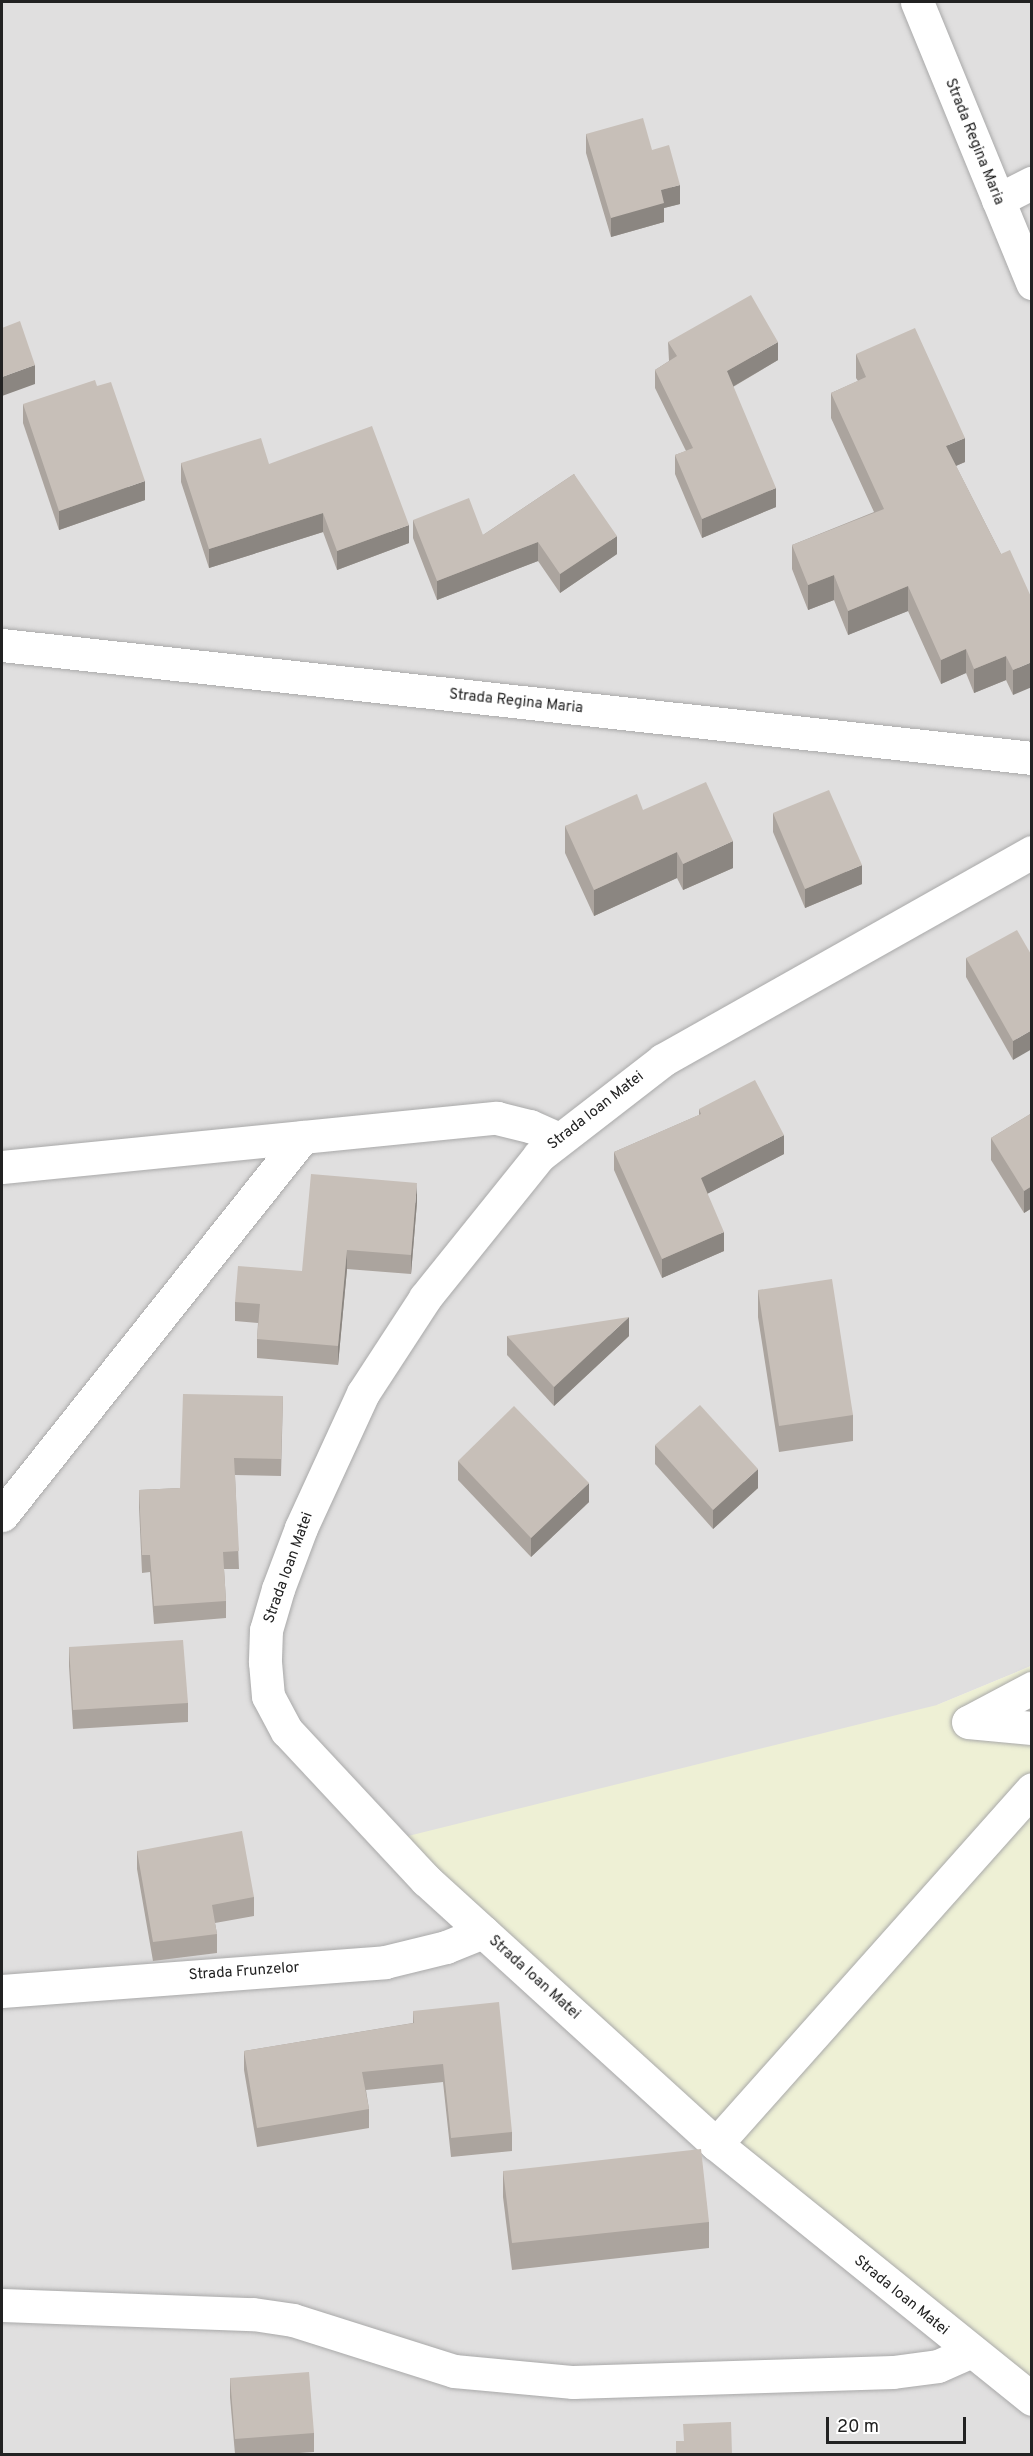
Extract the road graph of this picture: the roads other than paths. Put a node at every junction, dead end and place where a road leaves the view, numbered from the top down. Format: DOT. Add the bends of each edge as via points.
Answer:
graph roads {
  1 [pos="917,2"];
  2 [pos="1032,183"];
  3 [pos="998,200"];
  4 [pos="1032,283"];
  5 [pos="2,645"];
  6 [pos="1032,758"];
  7 [pos="1032,852"];
  8 [pos="303,1137"];
  9 [pos="557,1138"];
  10 [pos="2,1167"];
  11 [pos="2,1515"];
  12 [pos="1032,1688"];
  13 [pos="1032,1728"];
  14 [pos="1032,1789"];
  15 [pos="483,1932"];
  16 [pos="2,1991"];
  17 [pos="716,2144"];
  18 [pos="2,2305"];
  19 [pos="969,2352"];
  20 [pos="1032,2399"];
  1 -- 3 [label="street, Strada Regina Maria"];
  2 -- 3 [label="street"];
  3 -- 4 [label="street, Strada Regina Maria"];
  5 -- 6 [label="street, Strada Regina Maria"];
  7 -- 9 [label="street, Strada Ioan Matei" via="663,1060"];
  8 -- 9 [label="street" via="497,1118"];
  8 -- 10 [label="street"];
  8 -- 11 [label="street"];
  9 -- 15 [label="street, Strada Ioan Matei" via="425,1298 363,1393 301,1528 266,1630 268,1696 287,1731 418,1872"];
  12 -- 13 [label="street" via="968,1722"];
  14 -- 17 [label="street"];
  15 -- 16 [label="street, Strada Frunzelor" via="446,1947 385,1962"];
  15 -- 17 [label="street, Strada Ioan Matei"];
  17 -- 19 [label="street, Strada Ioan Matei"];
  18 -- 19 [label="street" via="273,2317 361,2339 454,2370 573,2382 893,2372 938,2366"];
  19 -- 20 [label="street, Strada Ioan Matei"];
}
